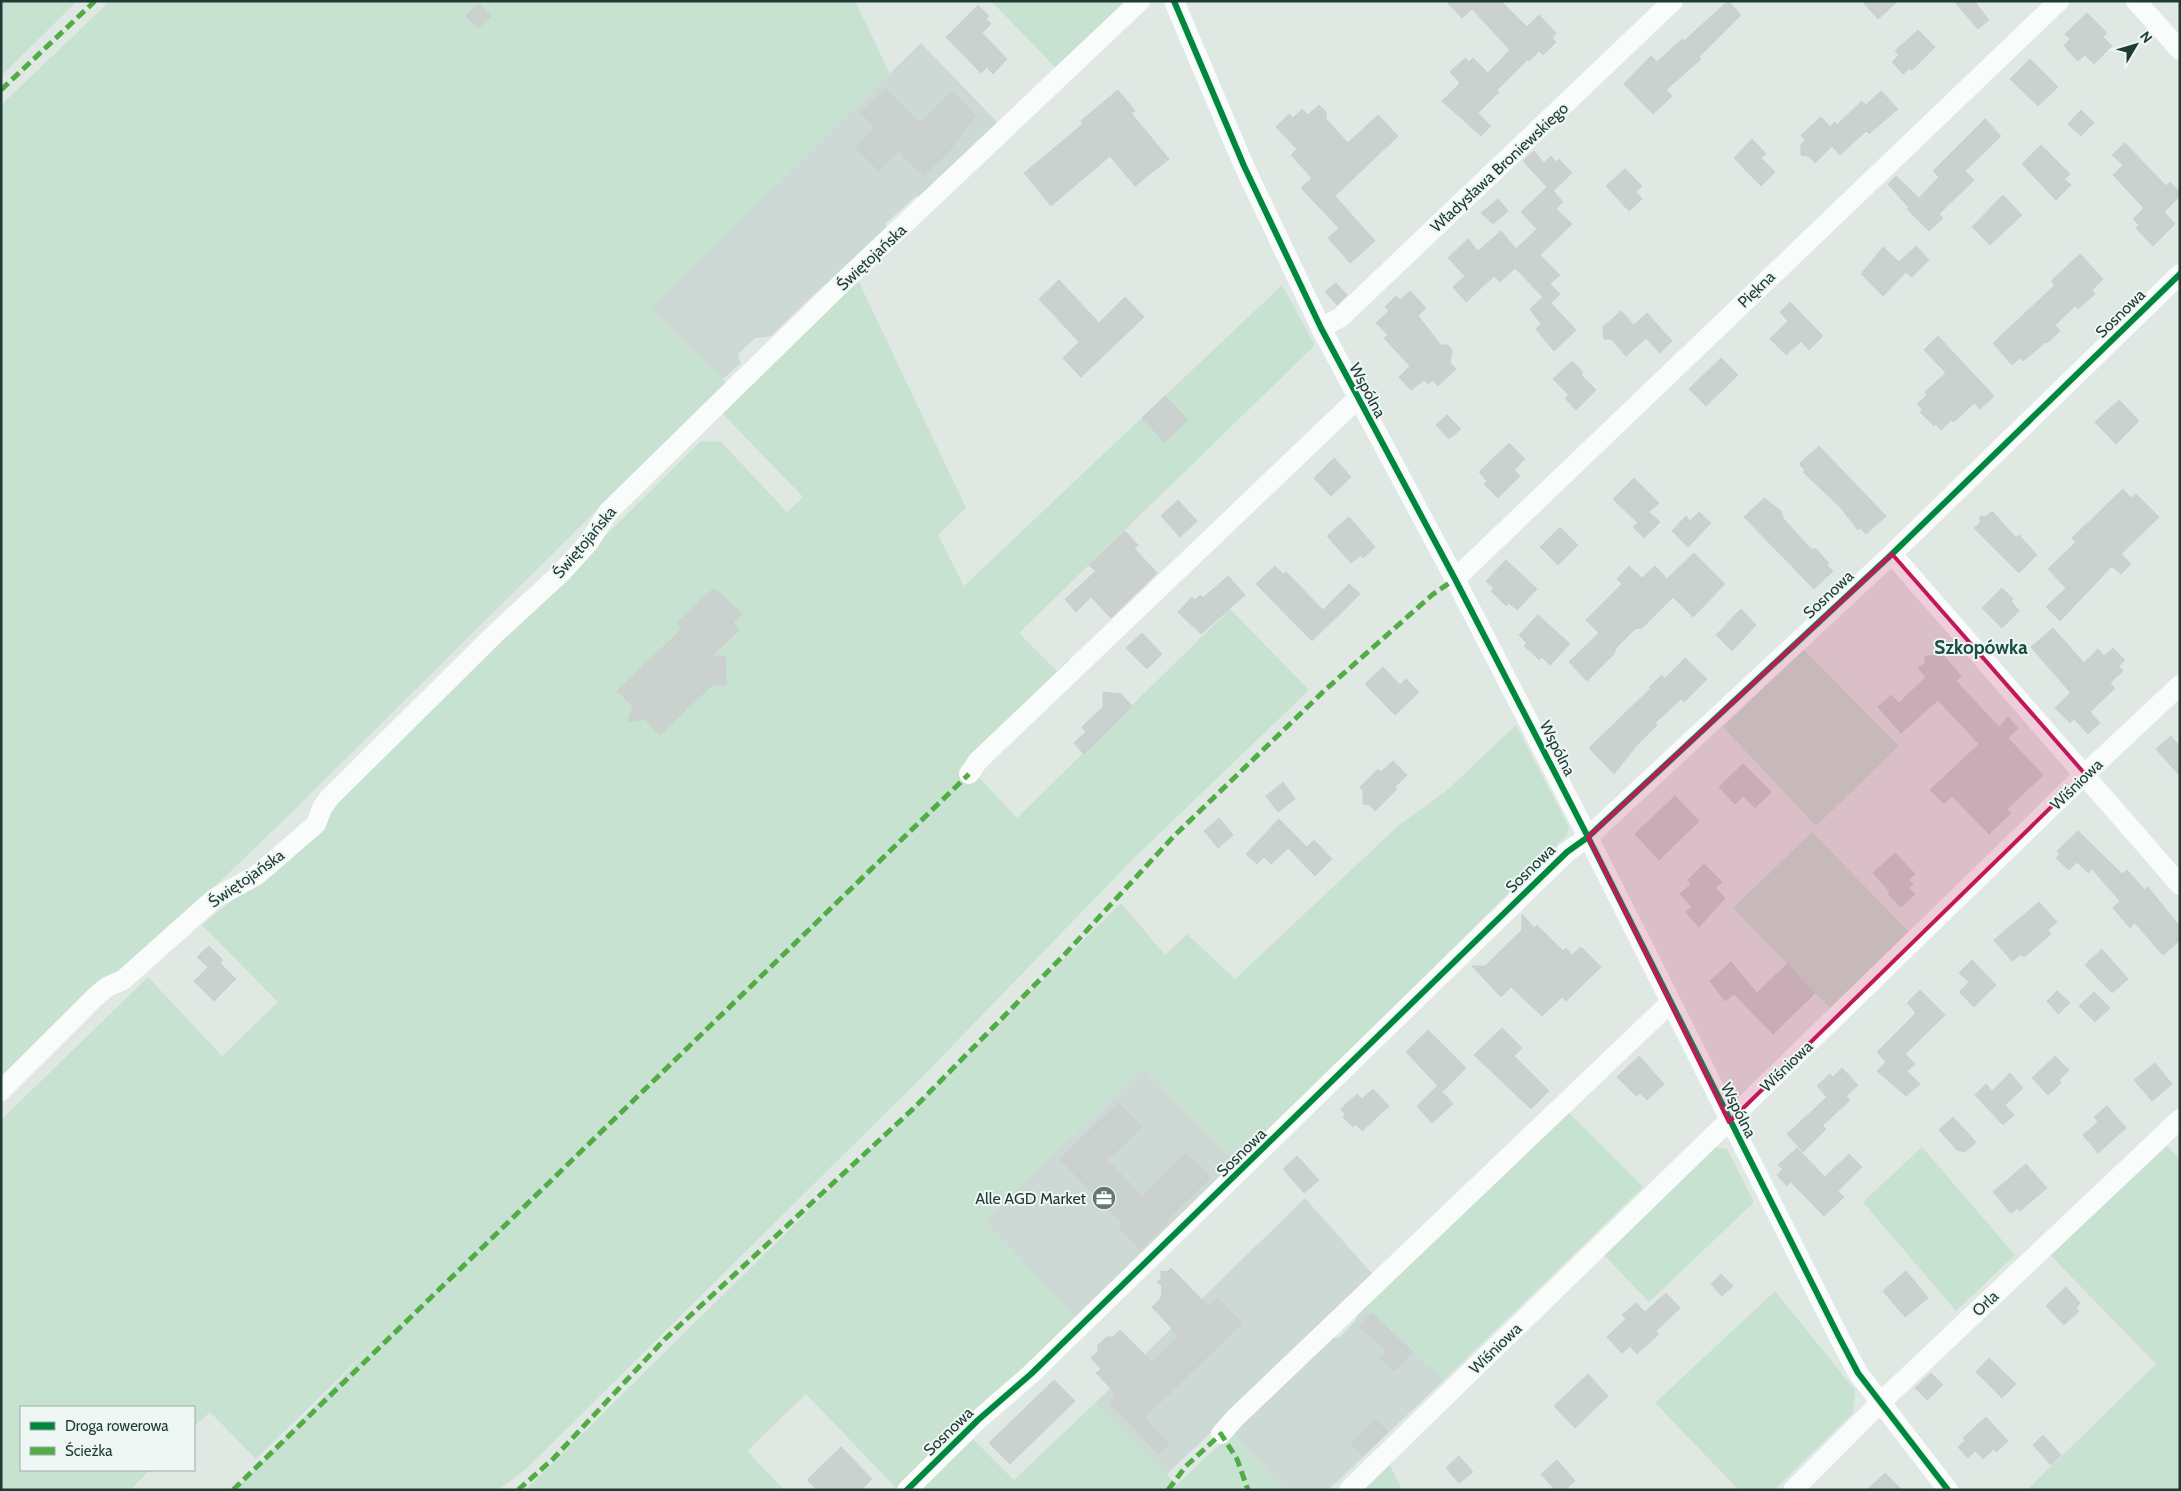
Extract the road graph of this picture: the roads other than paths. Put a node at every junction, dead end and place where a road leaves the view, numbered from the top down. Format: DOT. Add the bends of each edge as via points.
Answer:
graph roads {
  1 [pos="1140,1"];
  2 [pos="1174,1"];
  3 [pos="1673,1"];
  4 [pos="2059,1"];
  5 [pos="2136,1"];
  6 [pos="2180,50"];
  7 [pos="2180,274"];
  8 [pos="1321,328"];
  9 [pos="1357,399"];
  10 [pos="1892,554"];
  11 [pos="1455,578"];
  12 [pos="2180,685"];
  13 [pos="969,774"];
  14 [pos="2085,774"];
  15 [pos="1588,837"];
  16 [pos="2180,885"];
  17 [pos="1670,1003"];
  18 [pos="1,1091"];
  19 [pos="2180,1119"];
  20 [pos="1729,1122"];
  21 [pos="1880,1403"];
  22 [pos="1221,1434"];
  23 [pos="907,1490"];
  24 [pos="1349,1490"];
  25 [pos="1793,1490"];
  26 [pos="1948,1490"];
  1 -- 18 [label="street, Świętojańska" via="711,409 608,512 589,542 561,573 330,796 316,824 257,874 216,898 123,980 107,987"];
  2 -- 8 [label="street, Wspólna" via="1244,166"];
  3 -- 8 [label="street, Władysława Broniewskiego" via="1341,317"];
  4 -- 11 [label="street, Piękna"];
  5 -- 6 [label="street"];
  7 -- 10 [label="street, Sosnowa"];
  8 -- 9 [label="street, Wspólna"];
  9 -- 11 [label="street, Wspólna"];
  9 -- 13 [label="street" via="978,761"];
  10 -- 14 [label="street"];
  10 -- 15 [label="street, Sosnowa"];
  11 -- 15 [label="street, Wspólna"];
  12 -- 14 [label="street, Wiśniowa"];
  14 -- 16 [label="street"];
  14 -- 20 [label="street, Wiśniowa"];
  15 -- 17 [label="street, Wspólna"];
  15 -- 23 [label="street, Sosnowa" via="1567,852 1031,1374 978,1420"];
  17 -- 20 [label="street, Wspólna"];
  17 -- 22 [label="street"];
  19 -- 21 [label="street, Orla"];
  20 -- 21 [label="street, Wspólna" via="1858,1373"];
  20 -- 24 [label="street, Wiśniowa"];
  21 -- 25 [label="street, Orla"];
  21 -- 26 [label="street, Wspólna"];
}
